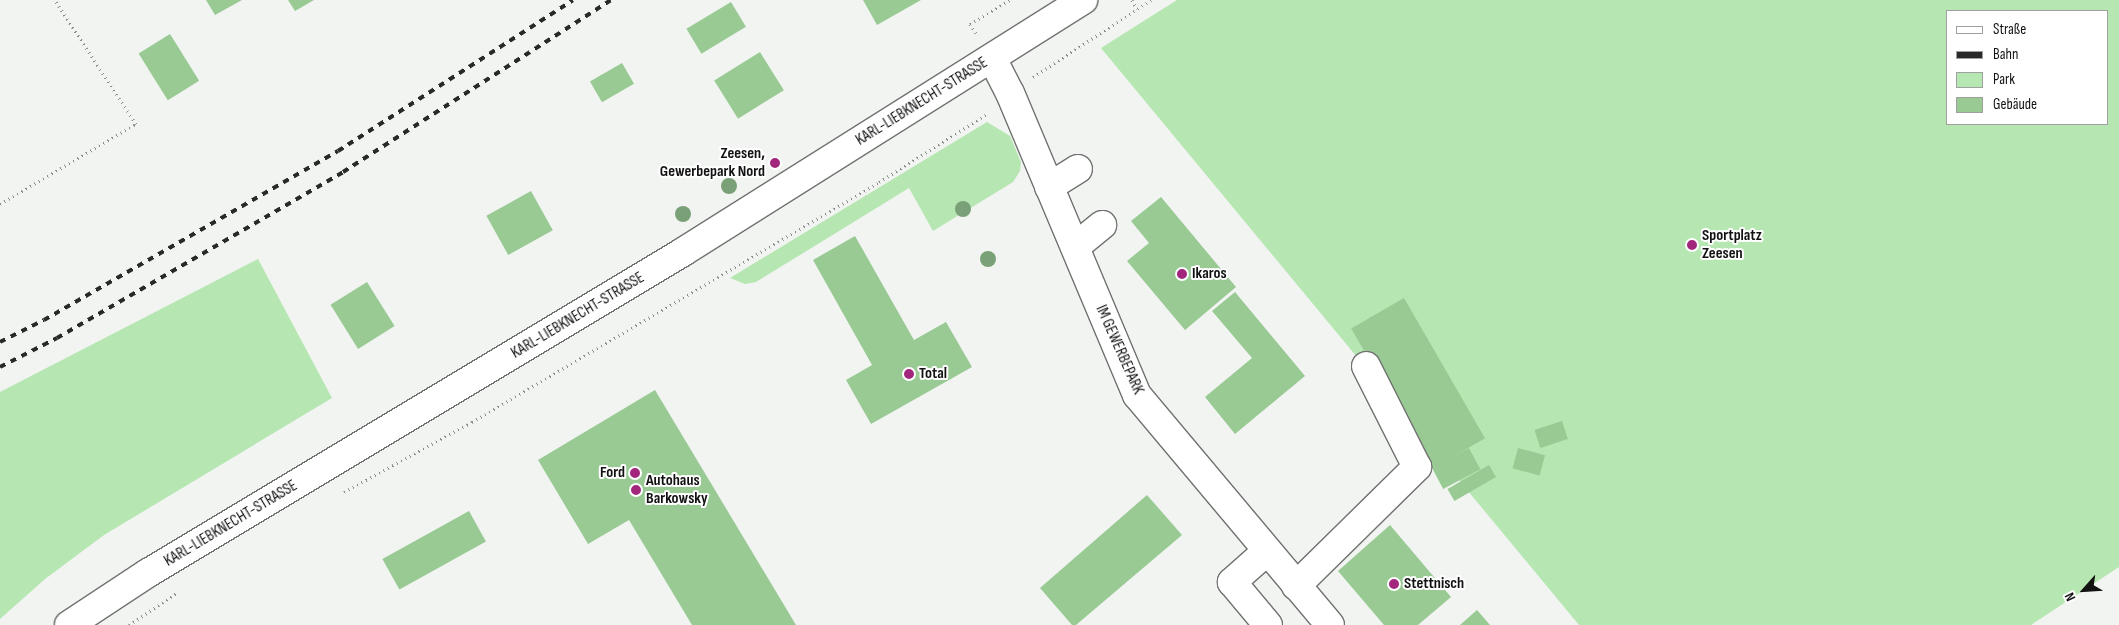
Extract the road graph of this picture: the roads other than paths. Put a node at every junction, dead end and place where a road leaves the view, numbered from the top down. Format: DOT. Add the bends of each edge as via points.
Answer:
graph roads {
  1 [pos="1083,0"];
  2 [pos="992,58"];
  3 [pos="1078,168"];
  4 [pos="1049,187"];
  5 [pos="1102,225"];
  6 [pos="1075,247"];
  7 [pos="1366,366"];
  8 [pos="1267,551"];
  9 [pos="1296,586"];
  10 [pos="69,625"];
  11 [pos="1268,625"];
  12 [pos="1330,625"];
  1 -- 2 [label="street, KARL-LIEBKNECHT-STRASSE"];
  2 -- 4 [label="street, IM GEWERBEPARK"];
  2 -- 10 [label="street, KARL-LIEBKNECHT-STRASSE" via="682,252 148,573"];
  3 -- 4 [label="street"];
  4 -- 6 [label="street, IM GEWERBEPARK"];
  5 -- 6 [label="street"];
  6 -- 8 [label="street, IM GEWERBEPARK" via="1137,394"];
  7 -- 9 [label="street" via="1417,467"];
  8 -- 9 [label="street, IM GEWERBEPARK"];
  8 -- 11 [label="street" via="1232,582"];
  9 -- 12 [label="street, IM GEWERBEPARK"];
}
